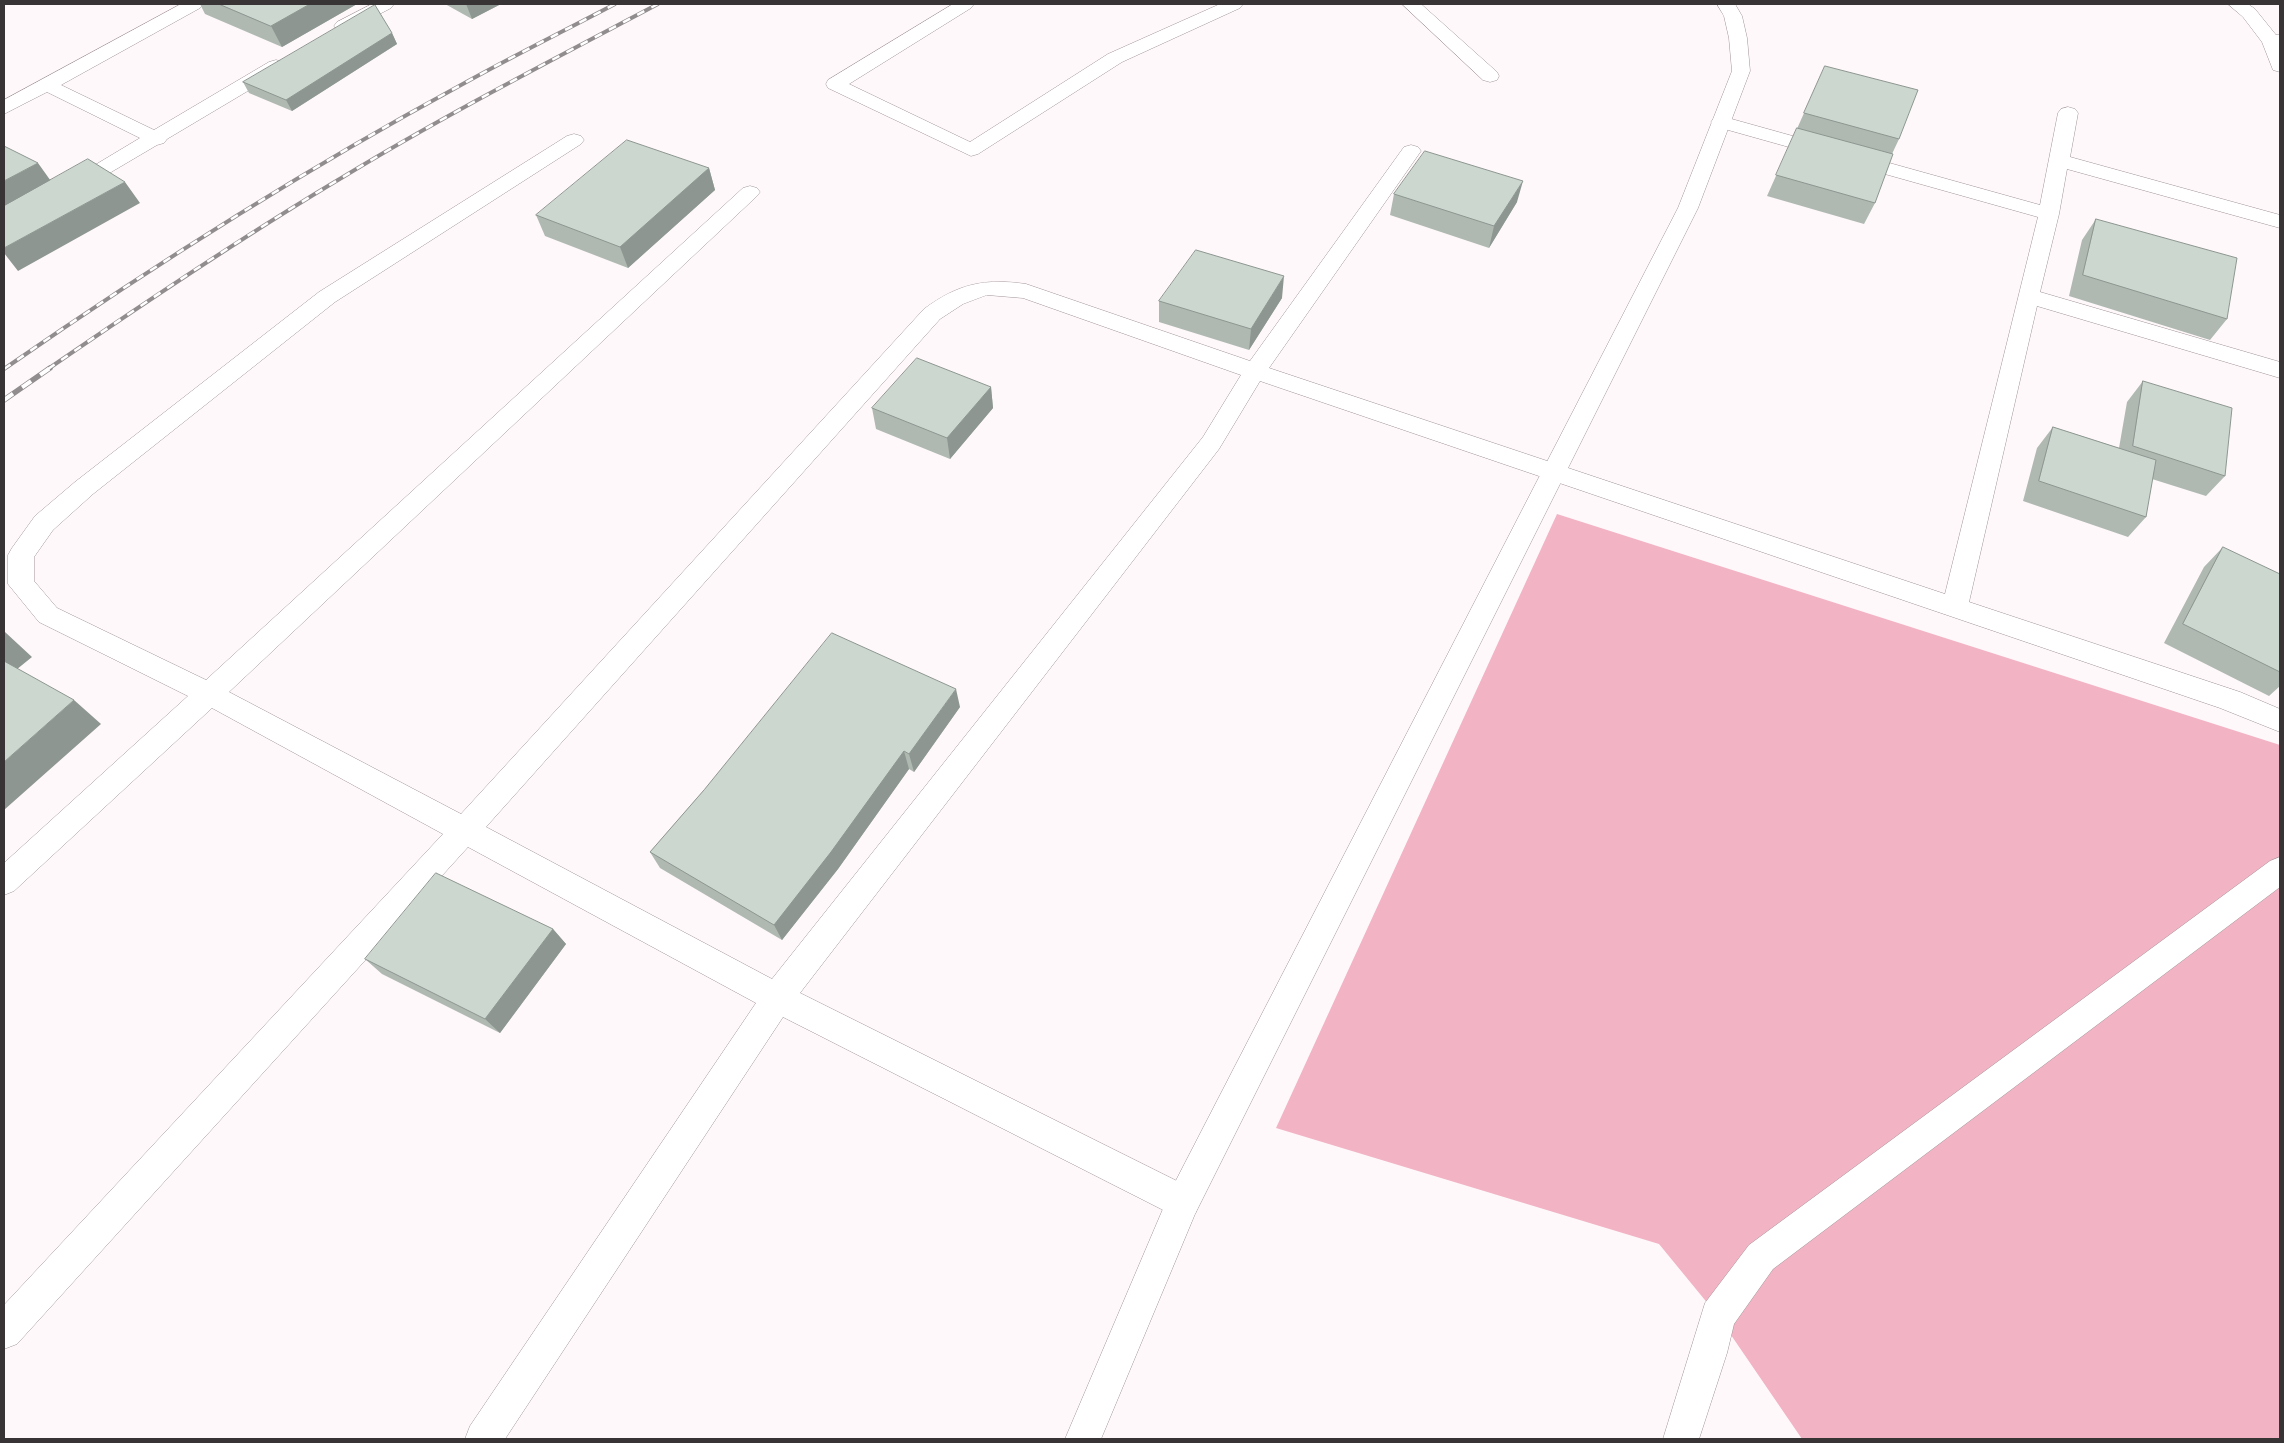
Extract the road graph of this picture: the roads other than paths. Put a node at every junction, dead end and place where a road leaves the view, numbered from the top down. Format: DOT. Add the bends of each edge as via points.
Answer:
graph roads {
  1 [pos="194,4"];
  2 [pos="385,4"];
  3 [pos="965,4"];
  4 [pos="1234,4"];
  5 [pos="1411,4"];
  6 [pos="1726,4"];
  7 [pos="2238,4"];
  8 [pos="325,37"];
  9 [pos="2276,40"];
  10 [pos="292,57"];
  11 [pos="2280,66"];
  12 [pos="1490,76"];
  13 [pos="47,85"];
  14 [pos="4,108"];
  15 [pos="2068,112"];
  16 [pos="1721,122"];
  17 [pos="157,139"];
  18 [pos="574,140"];
  19 [pos="1410,151"];
  20 [pos="2060,161"];
  21 [pos="750,192"];
  22 [pos="55,197"];
  23 [pos="2049,214"];
  24 [pos="2280,222"];
  25 [pos="2028,296"];
  26 [pos="2280,370"];
  27 [pos="1255,371"];
  28 [pos="1552,472"];
  29 [pos="12,560"];
  30 [pos="1955,608"];
  31 [pos="209,694"];
  32 [pos="2280,721"];
  33 [pos="465,830"];
  34 [pos="2280,870"];
  35 [pos="4,882"];
  36 [pos="777,998"];
  37 [pos="1183,1202"];
  38 [pos="4,1331"];
  39 [pos="483,1439"];
  40 [pos="1082,1439"];
  41 [pos="1681,1439"];
  1 -- 13 [label="street"];
  2 -- 8 [label="street"];
  3 -- 4 [label="street" via="835,84 971,150 1115,58"];
  5 -- 12 [label="street"];
  6 -- 16 [label="street" via="1733,16 1738,38 1741,72"];
  7 -- 9 [label="street"];
  9 -- 11 [label="street"];
  10 -- 17 [label="street"];
  13 -- 14 [label="street"];
  13 -- 17 [label="street"];
  15 -- 20 [label="street"];
  16 -- 23 [label="street"];
  16 -- 28 [label="street" via="1688,208"];
  17 -- 22 [label="street"];
  18 -- 29 [label="street" via="327,297 84,488 44,524"];
  19 -- 27 [label="street"];
  20 -- 23 [label="street"];
  20 -- 24 [label="street"];
  21 -- 31 [label="street"];
  23 -- 25 [label="street"];
  25 -- 26 [label="street"];
  25 -- 30 [label="street"];
  27 -- 28 [label="street"];
  27 -- 33 [label="street" via="1026,291 998,286 972,291 948,302 932,314"];
  27 -- 36 [label="street" via="1205,450"];
  28 -- 30 [label="street"];
  28 -- 37 [label="street"];
  29 -- 31 [label="street" via="21,584 48,615"];
  30 -- 32 [label="street" via="2230,700"];
  31 -- 33 [label="street"];
  31 -- 35 [label="street"];
  33 -- 36 [label="street"];
  33 -- 38 [label="street"];
  34 -- 41 [label="street" via="1761,1257 1718,1316"];
  36 -- 37 [label="street"];
  36 -- 39 [label="street"];
  37 -- 40 [label="street"];
}
